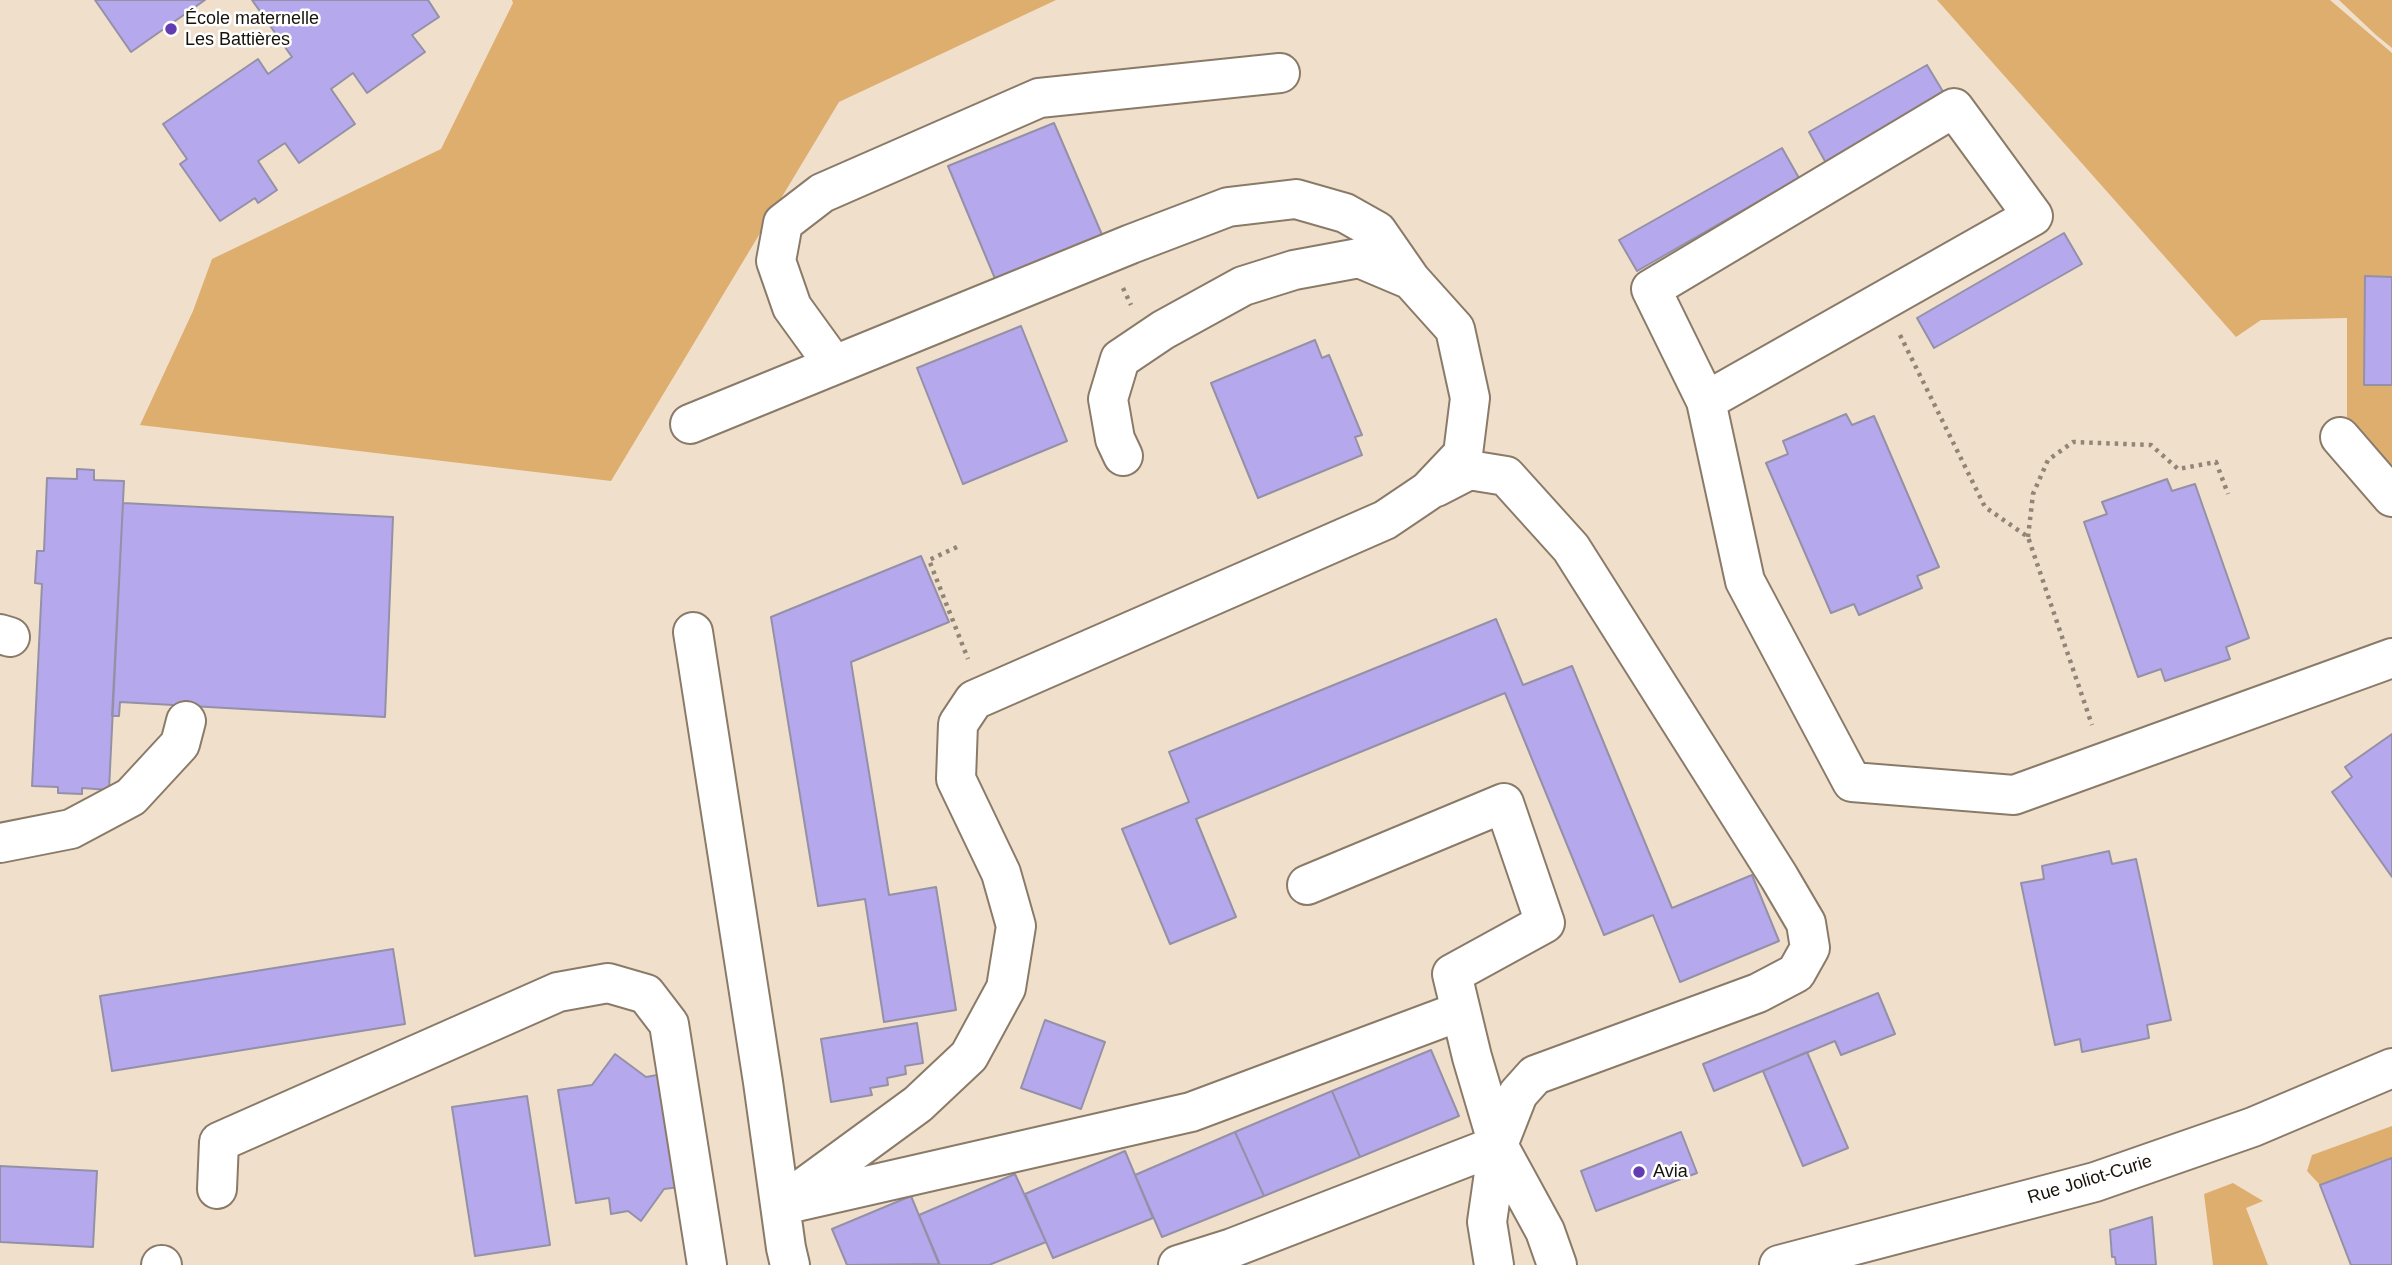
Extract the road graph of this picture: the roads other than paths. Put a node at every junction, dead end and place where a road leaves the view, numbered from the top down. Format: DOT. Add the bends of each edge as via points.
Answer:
graph roads {
  1 [pos="1280,73"];
  2 [pos="1411,280"];
  3 [pos="834,365"];
  4 [pos="1706,401"];
  5 [pos="690,424"];
  6 [pos="2340,437"];
  7 [pos="1123,456"];
  8 [pos="1428,491"];
  9 [pos="2392,497"];
  10 [pos="693,632"];
  11 [pos="2392,658"];
  12 [pos="186,720"];
  13 [pos="0,843"];
  14 [pos="1307,885"];
  15 [pos="1461,1011"];
  16 [pos="2392,1068"];
  17 [pos="1498,1145"];
  18 [pos="217,1189"];
  19 [pos="780,1205"];
  20 [pos="706,1265"];
  21 [pos="790,1265"];
  22 [pos="1178,1265"];
  23 [pos="1494,1265"];
  24 [pos="1557,1265"];
  25 [pos="1779,1265"];
  1 -- 3 [label="street" via="1039,98 822,193 783,223 776,261 792,307"];
  2 -- 3 [label="street" via="1377,231 1345,213 1296,199 1228,207"];
  2 -- 7 [label="street" via="1359,258 1294,270 1243,286 1146,342 1120,359 1108,398"];
  2 -- 8 [label="street" via="1455,329 1471,398 1463,454"];
  3 -- 5 [label="street"];
  4 -- 4 [label="street" via="1651,289 1954,108 2034,216"];
  4 -- 11 [label="street" via="1745,581 1852,782 2014,795"];
  6 -- 9 [label="street"];
  8 -- 17 [label="street" via="1469,470 1506,476 1571,548 1779,877 1806,923 1810,948 1796,973 1758,993 1535,1075 1518,1094"];
  8 -- 19 [label="street" via="1385,520 974,700 958,724 956,779 1001,873 1016,926 1006,988 969,1056 918,1104"];
  10 -- 19 [label="street"];
  12 -- 13 [label="street" via="180,744 131,797 71,829"];
  14 -- 15 [label="street" via="1504,803 1545,923 1452,974"];
  15 -- 17 [label="street"];
  15 -- 19 [label="street" via="1191,1112"];
  16 -- 25 [label="street, Rue Joliot-Curie" via="2253,1127 2095,1182"];
  17 -- 22 [label="street"];
  17 -- 23 [label="street" via="1487,1222"];
  17 -- 24 [label="street" via="1545,1231"];
  18 -- 20 [label="street" via="219,1142 558,992 608,984 646,994 669,1024"];
  19 -- 21 [label="street"];
}
